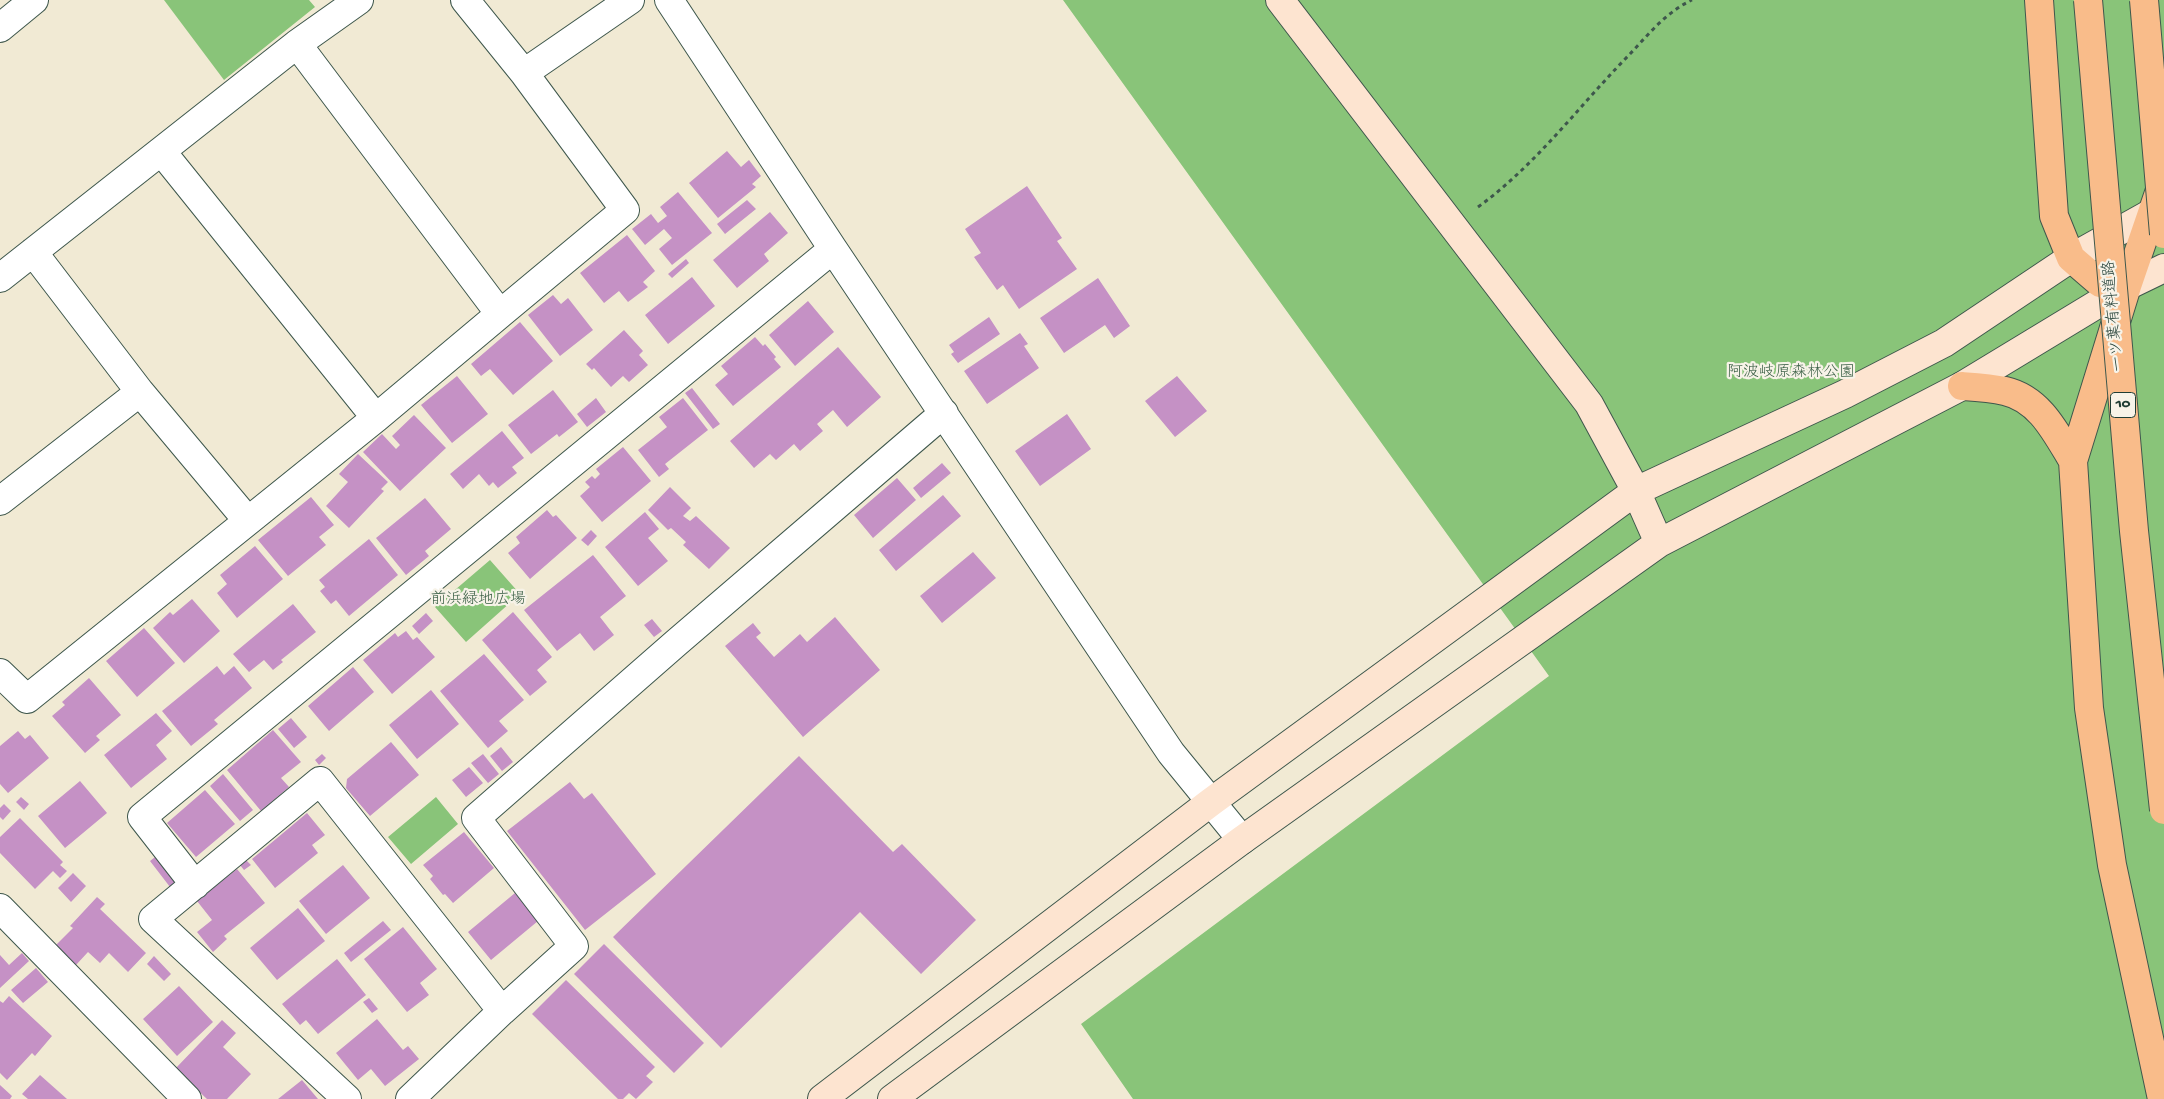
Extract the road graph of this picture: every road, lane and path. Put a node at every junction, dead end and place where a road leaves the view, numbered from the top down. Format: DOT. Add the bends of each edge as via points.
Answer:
graph roads {
  1 [pos="34,0"];
  2 [pos="359,0"];
  3 [pos="465,0"];
  4 [pos="630,0"];
  5 [pos="669,0"];
  6 [pos="1280,0"];
  7 [pos="1692,0"];
  8 [pos="2039,0"];
  9 [pos="2088,0"];
  10 [pos="2144,0"];
  11 [pos="0,28"];
  12 [pos="297,44"];
  13 [pos="524,73"];
  14 [pos="162,152"];
  15 [pos="2164,178"];
  16 [pos="2161,217"];
  17 [pos="1454,225"];
  18 [pos="833,249"];
  19 [pos="33,252"];
  20 [pos="2071,258"];
  21 [pos="2164,268"];
  22 [pos="0,278"];
  23 [pos="2126,286"];
  24 [pos="500,314"];
  25 [pos="1962,386"];
  26 [pos="140,392"];
  27 [pos="944,413"];
  28 [pos="376,418"];
  29 [pos="2073,461"];
  30 [pos="1636,491"];
  31 [pos="0,501"];
  32 [pos="248,521"];
  33 [pos="1659,543"];
  34 [pos="0,673"];
  35 [pos="1210,802"];
  36 [pos="2164,810"];
  37 [pos="1242,840"];
  38 [pos="195,885"];
  39 [pos="0,908"];
  40 [pos="502,1011"];
  41 [pos="894,1098"];
  42 [pos="187,1099"];
  43 [pos="347,1099"];
  44 [pos="410,1099"];
  45 [pos="822,1099"];
  46 [pos="2162,1099"];
  1 -- 11 [label="street"];
  2 -- 12 [label="street"];
  3 -- 13 [label="street"];
  4 -- 13 [label="street"];
  5 -- 18 [label="street"];
  6 -- 17 [label="street"];
  7 -- 17 [label="path" via="1676,7 1648,35 1504,188"];
  8 -- 20 [label="main road" via="2054,216"];
  9 -- 36 [label="main road, 一ツ葉有料道路 / 10, bridge" via="2134,531"];
  10 -- 16 [label="main road, bridge"];
  12 -- 14 [label="street"];
  12 -- 24 [label="street"];
  13 -- 24 [label="street" via="626,210"];
  14 -- 19 [label="street"];
  14 -- 28 [label="street"];
  15 -- 16 [label="main road"];
  16 -- 20 [label="street"];
  16 -- 23 [label="main road"];
  17 -- 30 [label="street" via="1588,404"];
  18 -- 27 [label="street"];
  18 -- 38 [label="street" via="142,817"];
  19 -- 22 [label="street"];
  19 -- 26 [label="street"];
  20 -- 23 [label="main road" via="2100,283"];
  20 -- 30 [label="street" via="1944,343 1845,394"];
  21 -- 23 [label="street"];
  23 -- 25 [label="street"];
  23 -- 29 [label="main road"];
  24 -- 28 [label="street"];
  25 -- 29 [label="main road" via="2006,391 2025,400 2047,418"];
  25 -- 33 [label="street"];
  26 -- 31 [label="street"];
  26 -- 32 [label="street"];
  27 -- 35 [label="street" via="1171,753"];
  27 -- 40 [label="street" via="476,818 574,946"];
  28 -- 32 [label="street"];
  29 -- 46 [label="main road" via="2089,708 2112,865"];
  30 -- 33 [label="street"];
  30 -- 35 [label="street"];
  32 -- 34 [label="street" via="27,699"];
  33 -- 37 [label="street"];
  35 -- 37 [label="street"];
  35 -- 45 [label="street"];
  37 -- 41 [label="street"];
  38 -- 40 [label="street" via="320,781"];
  38 -- 43 [label="street" via="153,920"];
  39 -- 42 [label="street"];
  40 -- 44 [label="street"];
}
